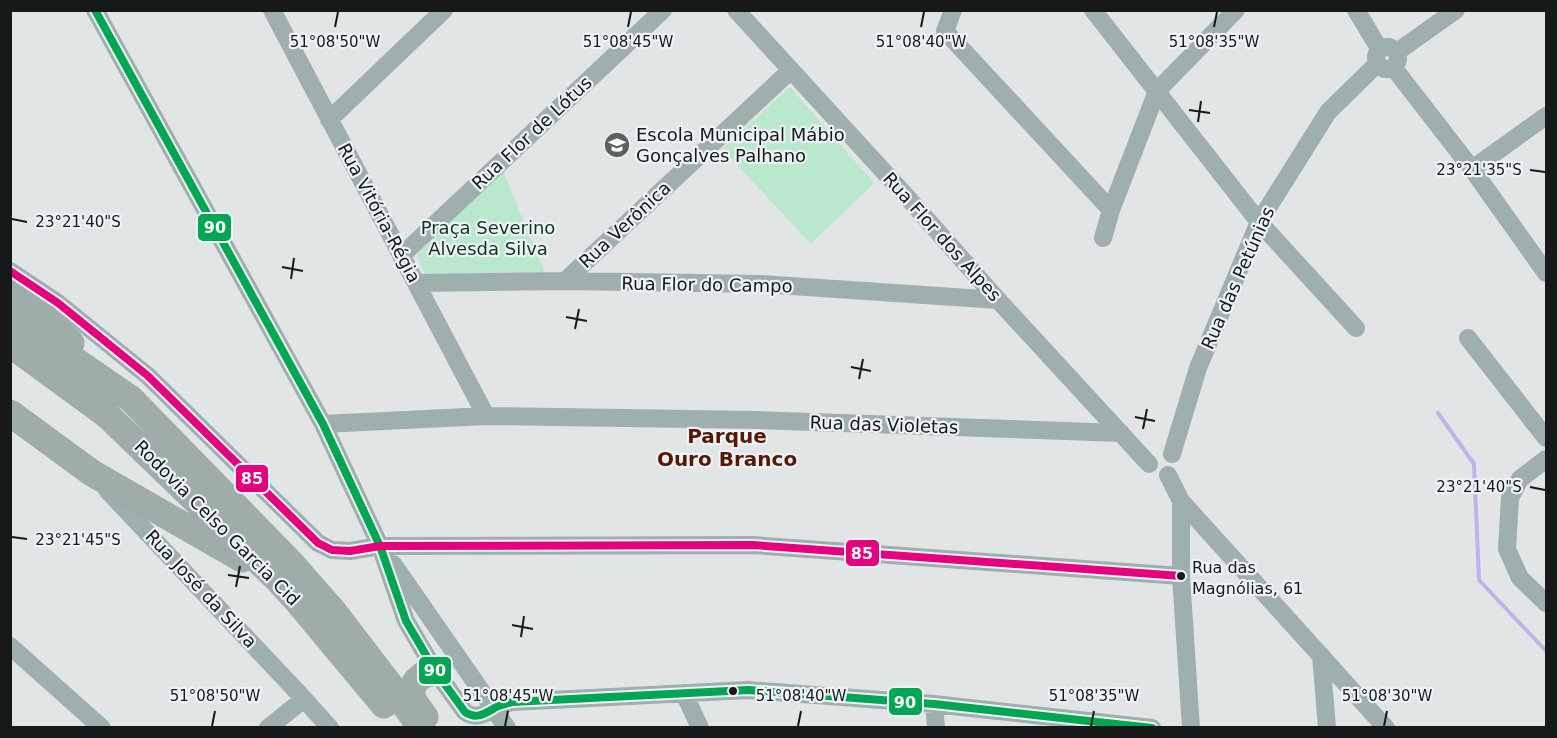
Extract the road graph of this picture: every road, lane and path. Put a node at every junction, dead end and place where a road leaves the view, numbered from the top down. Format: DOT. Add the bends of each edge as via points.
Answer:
graph roads {
  1 [pos="95,10"];
  2 [pos="272,10"];
  3 [pos="444,10"];
  4 [pos="663,10"];
  5 [pos="736,10"];
  6 [pos="953,10"];
  7 [pos="1093,10"];
  8 [pos="1236,10"];
  9 [pos="1356,10"];
  10 [pos="1456,10"];
  11 [pos="1387,58"];
  12 [pos="791,70"];
  13 [pos="1157,91"];
  14 [pos="1546,116"];
  15 [pos="329,120"];
  16 [pos="1472,169"];
  17 [pos="1112,210"];
  18 [pos="1258,222"];
  19 [pos="1103,238"];
  20 [pos="401,256"];
  21 [pos="1545,269"];
  22 [pos="10,272"];
  23 [pos="565,281"];
  24 [pos="416,283"];
  25 [pos="10,285"];
  26 [pos="998,300"];
  27 [pos="10,316"];
  28 [pos="1356,328"];
  29 [pos="1468,338"];
  30 [pos="10,344"];
  31 [pos="131,399"];
  32 [pos="10,412"];
  33 [pos="486,416"];
  34 [pos="323,423"];
  35 [pos="1121,433"];
  36 [pos="1546,438"];
  37 [pos="1172,453"];
  38 [pos="1546,459"];
  39 [pos="1149,464"];
  40 [pos="92,473"];
  41 [pos="1168,475"];
  42 [pos="1181,501"];
  43 [pos="380,546"];
  44 [pos="1180,576"];
  45 [pos="277,579"];
  46 [pos="1546,603"];
  47 [pos="10,646"];
  48 [pos="1321,655"];
  49 [pos="436,672"];
  50 [pos="684,693"];
  51 [pos="304,699"];
  52 [pos="934,704"];
  53 [pos="494,708"];
  54 [pos="1069,723"];
  55 [pos="102,728"];
  56 [pos="268,728"];
  57 [pos="330,728"];
  58 [pos="399,728"];
  59 [pos="421,728"];
  60 [pos="432,728"];
  61 [pos="507,728"];
  62 [pos="700,728"];
  63 [pos="936,728"];
  64 [pos="1152,728"];
  65 [pos="1191,728"];
  66 [pos="1327,728"];
  67 [pos="1386,728"];
  1 -- 34 [label="street"];
  2 -- 15 [label="street, Rua Vitória-Régia"];
  3 -- 15 [label="street"];
  4 -- 20 [label="street, Rua Flor de Lótus"];
  5 -- 12 [label="street, Rua Flor dos Alpes"];
  6 -- 17 [label="street" via="945,31"];
  7 -- 13 [label="street"];
  8 -- 13 [label="street"];
  9 -- 11 [label="street"];
  10 -- 11 [label="street, Rua das Petúnias"];
  11 -- 16 [label="street"];
  11 -- 18 [label="street, Rua das Petúnias" via="1328,111"];
  12 -- 23 [label="street, Rua Verônica"];
  12 -- 26 [label="street, Rua Flor dos Alpes"];
  13 -- 17 [label="street"];
  13 -- 18 [label="street"];
  14 -- 16 [label="street"];
  15 -- 20 [label="street, Rua Vitória-Régia"];
  16 -- 21 [label="street"];
  17 -- 19 [label="street"];
  18 -- 28 [label="street"];
  18 -- 37 [label="street, Rua das Petúnias" via="1198,368"];
  20 -- 24 [label="street, Rua Vitória-Régia"];
  22 -- 43 [label="street" via="58,303 148,376 318,543 332,550 350,551"];
  23 -- 24 [label="street, Rua Flor do Campo"];
  23 -- 26 [label="street, Rua Flor do Campo" via="761,284"];
  24 -- 33 [label="street, Rua Vitória-Régia"];
  25 -- 31 [label="highway"];
  26 -- 35 [label="street, Rua Flor dos Alpes"];
  27 -- 31 [label="highway, Rodovia Celso Garcia Cid"];
  29 -- 36 [label="street"];
  30 -- 45 [label="highway, Rodovia Celso Garcia Cid" via="107,415"];
  31 -- 59 [label="highway, Rodovia Celso Garcia Cid" via="305,579"];
  32 -- 40 [label="highway, Rua José da Silva"];
  33 -- 34 [label="street, Rua das Violetas"];
  33 -- 35 [label="street, Rua das Violetas" via="757,420"];
  34 -- 43 [label="street"];
  35 -- 39 [label="street, Rua Flor dos Alpes"];
  37 -- 39 [label="street" via="1155,452"];
  37 -- 41 [label="street" via="1176,465"];
  38 -- 46 [label="street" via="1520,479 1510,498 1507,549 1520,578"];
  39 -- 41 [label="street" via="1156,475"];
  40 -- 45 [label="highway"];
  40 -- 51 [label="street, Rua José da Silva"];
  41 -- 42 [label="street"];
  42 -- 44 [label="street"];
  42 -- 48 [label="street"];
  43 -- 44 [label="street" via="753,544"];
  43 -- 49 [label="street" via="406,621"];
  43 -- 53 [label="street"];
  44 -- 65 [label="street"];
  45 -- 58 [label="highway, Rodovia Celso Garcia Cid" via="386,707"];
  47 -- 55 [label="street"];
  48 -- 66 [label="street"];
  48 -- 67 [label="street"];
  49 -- 53 [label="street" via="471,716"];
  49 -- 60 [label="highway" via="423,675 411,690 412,700"];
  50 -- 52 [label="street" via="748,690"];
  50 -- 53 [label="street" via="512,702"];
  50 -- 62 [label="street"];
  51 -- 56 [label="street"];
  51 -- 57 [label="street, Rua José da Silva"];
  52 -- 54 [label="street"];
  52 -- 63 [label="street"];
  53 -- 61 [label="street"];
  54 -- 64 [label="street"];
}
